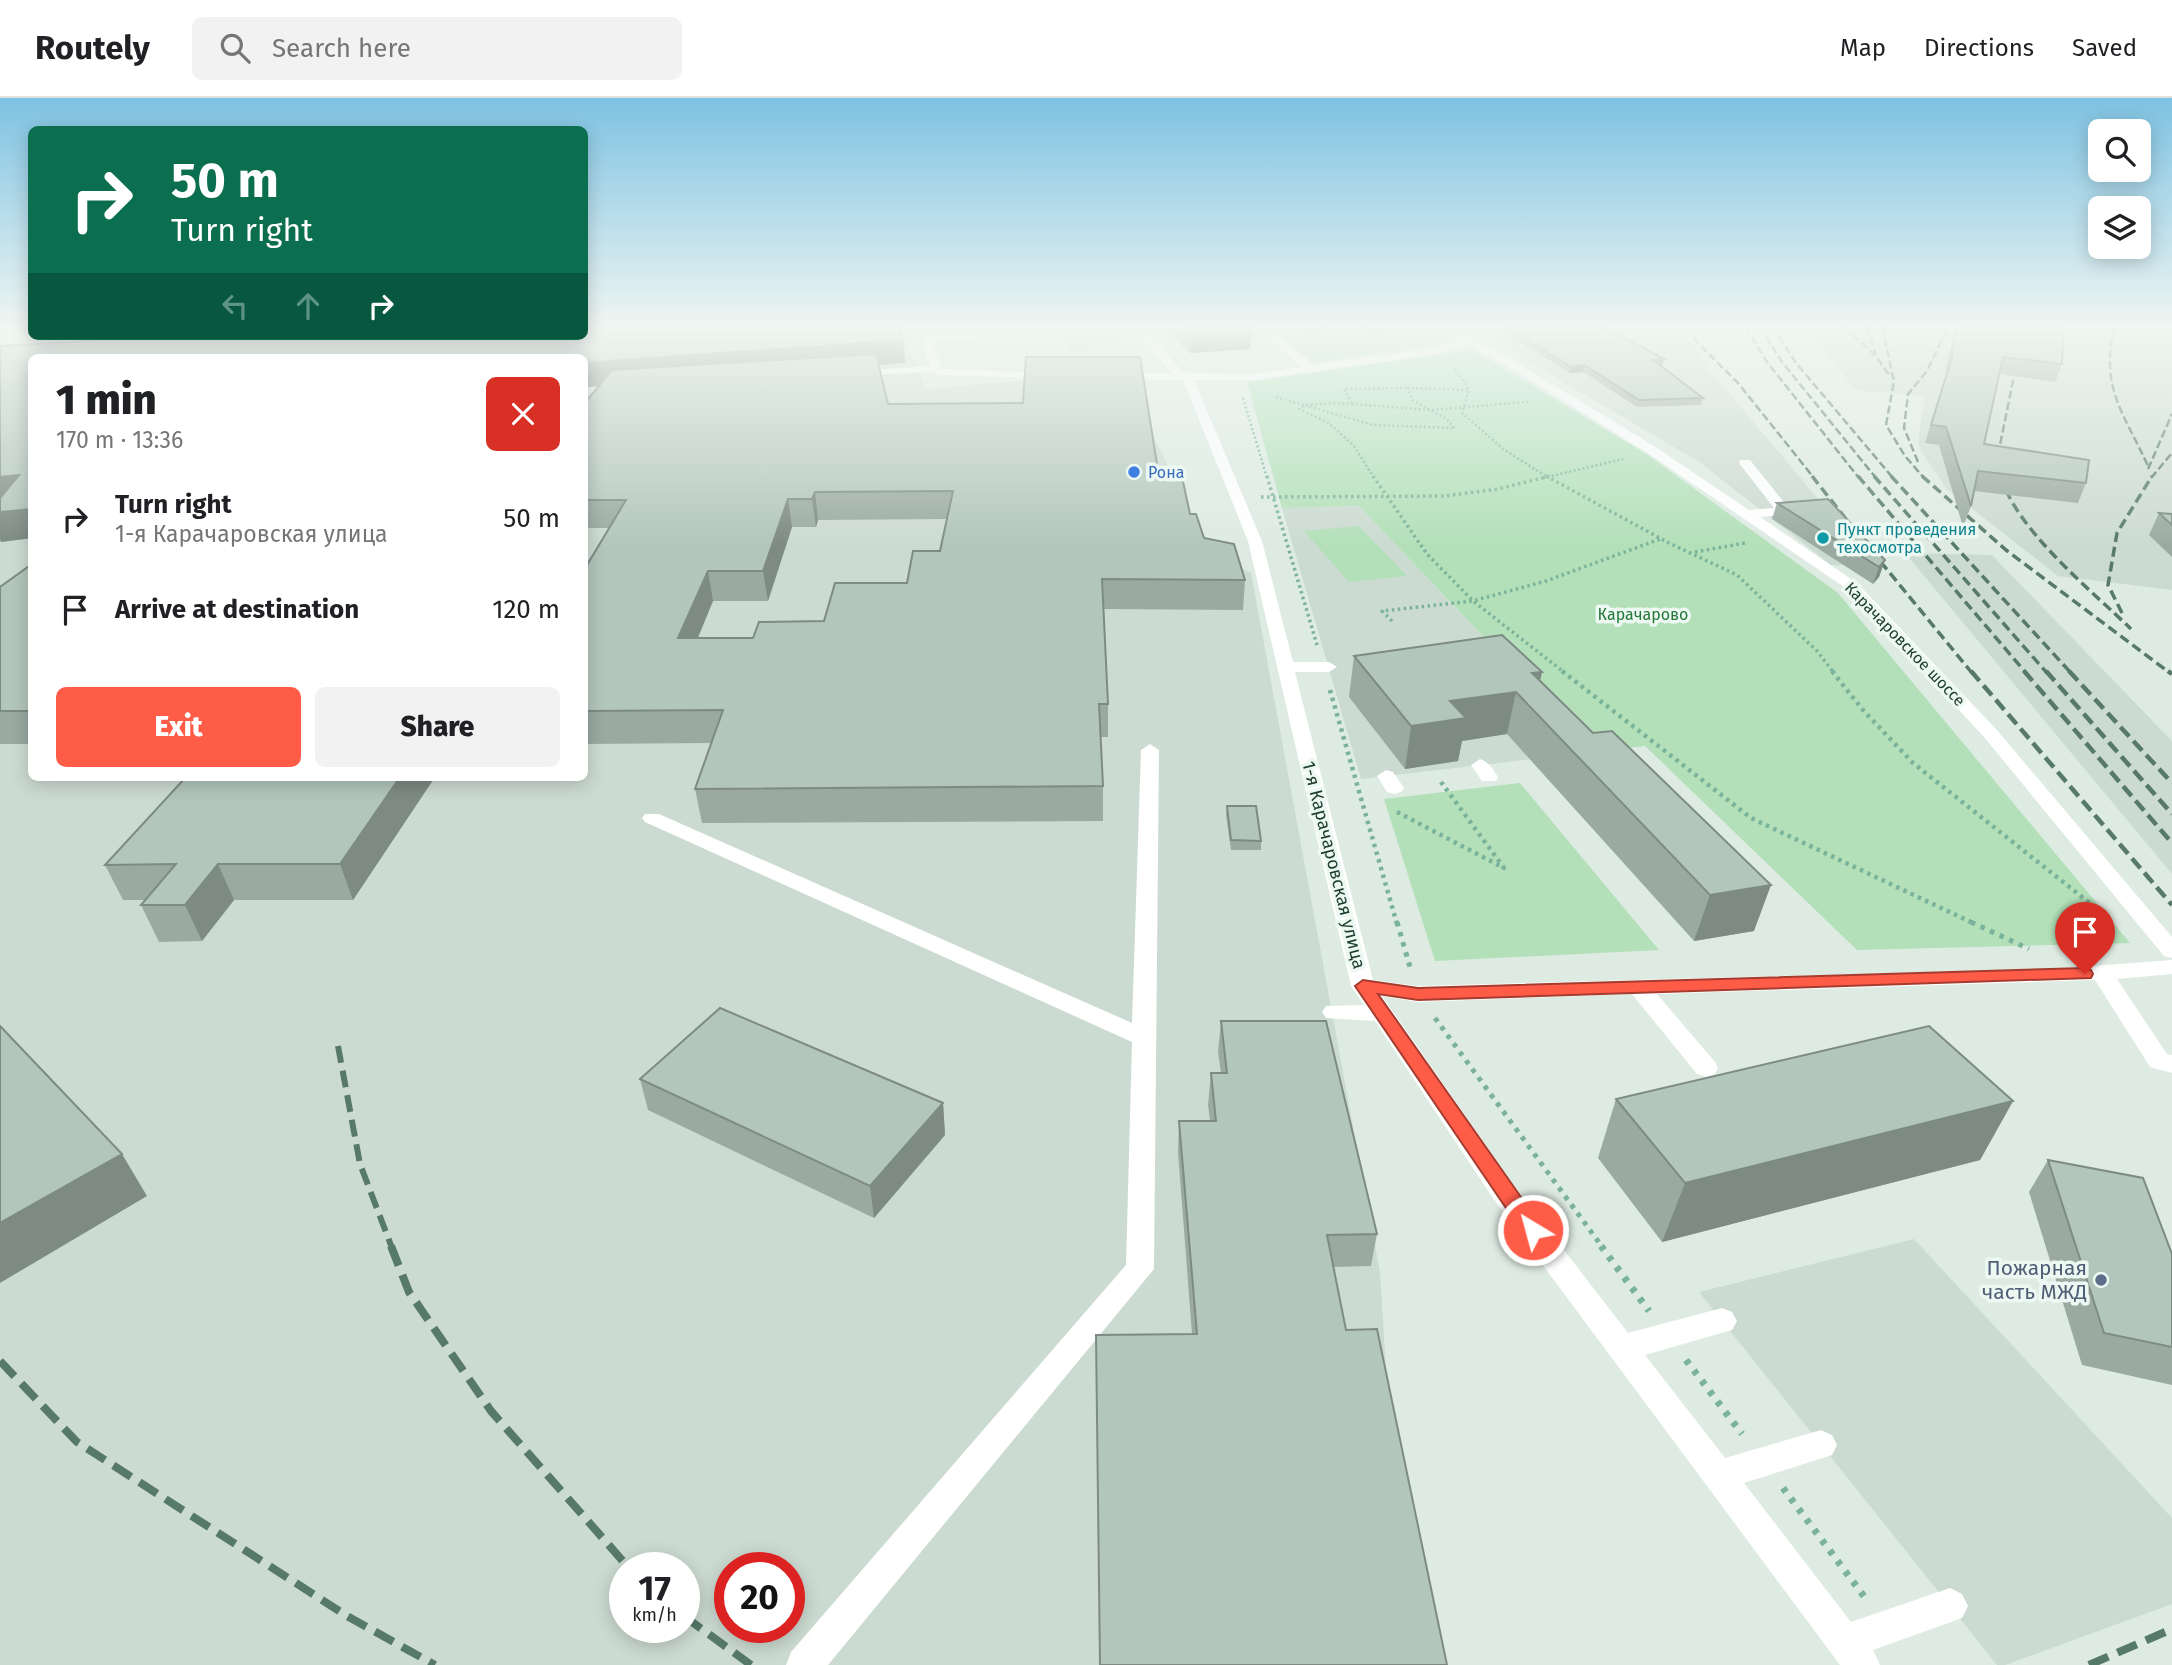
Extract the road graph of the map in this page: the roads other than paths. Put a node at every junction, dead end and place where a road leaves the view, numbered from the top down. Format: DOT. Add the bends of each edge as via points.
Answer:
graph roads {
  1 [pos="1197,400"];
  2 [pos="1569,400"];
  3 [pos="1745,463"];
  4 [pos="1746,514"];
  5 [pos="1286,667"];
  6 [pos="1326,667"];
  7 [pos="1150,750"];
  8 [pos="652,818"];
  9 [pos="2172,951"];
  10 [pos="2172,967"];
  11 [pos="2102,973"];
  12 [pos="1363,986"];
  13 [pos="1638,986"];
  14 [pos="1334,1012"];
  15 [pos="1381,1013"];
  16 [pos="1144,1038"];
  17 [pos="2172,1064"];
  18 [pos="1706,1068"];
  19 [pos="1722,1321"];
  20 [pos="1622,1348"];
  21 [pos="1821,1445"];
  22 [pos="1718,1475"];
  23 [pos="1950,1606"];
  24 [pos="1853,1653"];
  25 [pos="804,1665"];
  1 -- 5 [label="street, 1-я Карачаровская улица" via="1255,541"];
  2 -- 4 [label="street, Карачаровское шоссе"];
  3 -- 4 [label="street" via="1784,511"];
  4 -- 9 [label="street, Карачаровское шоссе" via="1852,586 1990,733"];
  5 -- 6 [label="street"];
  5 -- 12 [label="street, 1-я Карачаровская улица"];
  7 -- 16 [label="street"];
  8 -- 16 [label="street"];
  10 -- 11 [label="street, 1-я Карачаровская улица"];
  11 -- 13 [label="street, 1-я Карачаровская улица"];
  11 -- 17 [label="street" via="2159,1061"];
  12 -- 13 [label="street, 1-я Карачаровская улица" via="1418,994"];
  12 -- 15 [label="street"];
  13 -- 18 [label="street"];
  14 -- 15 [label="street"];
  15 -- 20 [label="street" via="1503,1191"];
  16 -- 25 [label="street" via="1140,1269"];
  19 -- 20 [label="street"];
  20 -- 22 [label="street"];
  21 -- 22 [label="street"];
  22 -- 24 [label="street"];
  23 -- 24 [label="street" via="1887,1627"];
}
